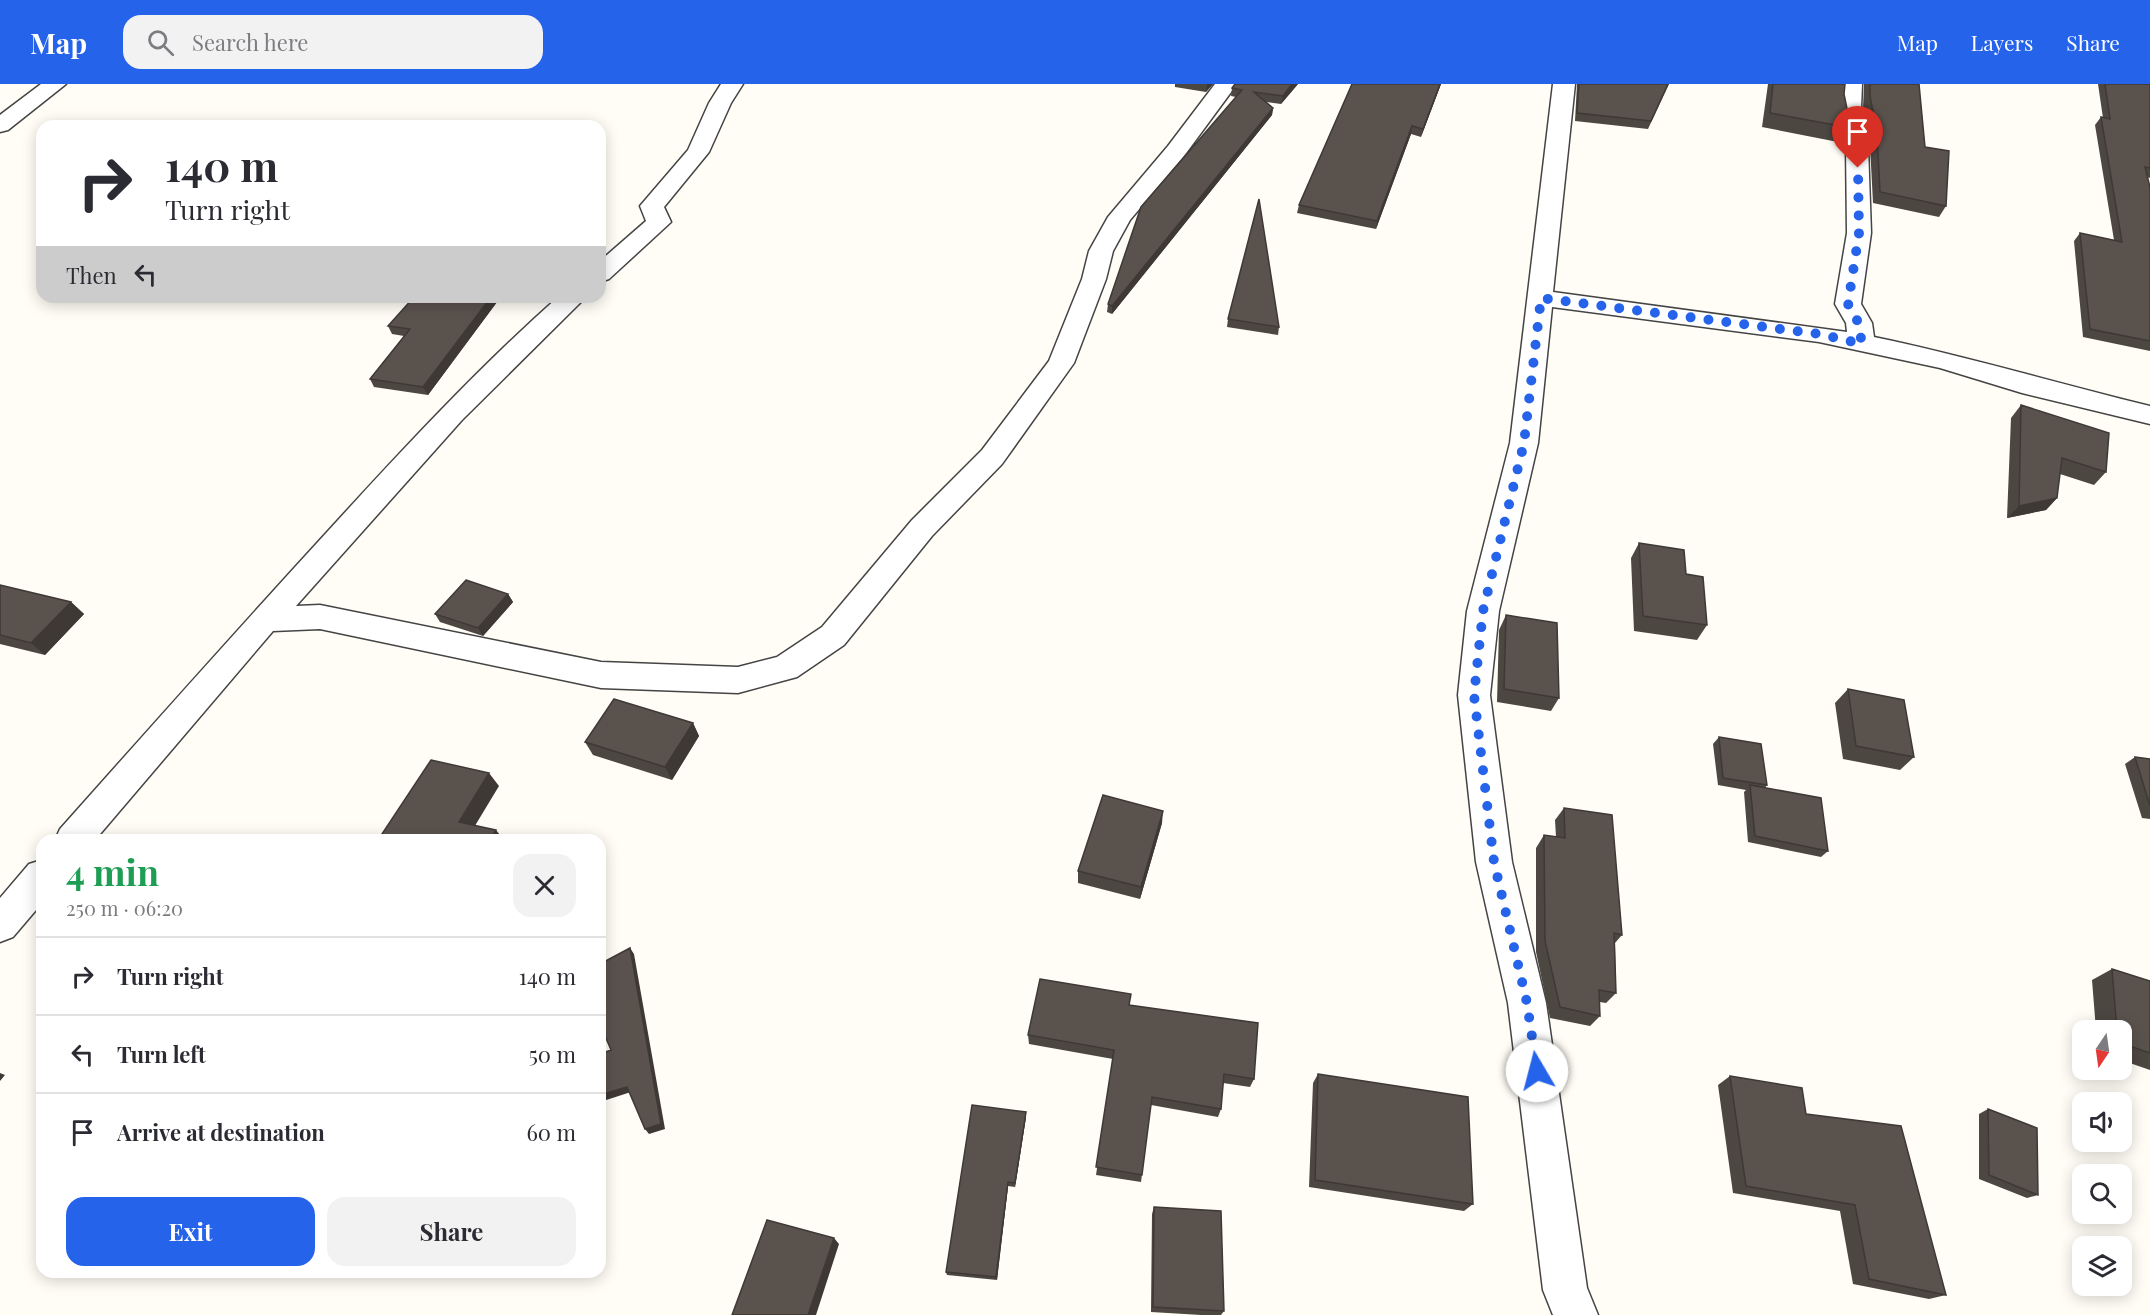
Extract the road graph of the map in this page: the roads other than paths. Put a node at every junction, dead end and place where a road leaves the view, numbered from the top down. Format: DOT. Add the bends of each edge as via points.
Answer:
graph roads {
  1 [pos="55,84"];
  2 [pos="732,84"];
  3 [pos="1226,84"];
  4 [pos="1564,84"];
  5 [pos="1851,84"];
  6 [pos="0,125"];
  7 [pos="606,269"];
  8 [pos="1541,298"];
  9 [pos="567,303"];
  10 [pos="1862,344"];
  11 [pos="2150,415"];
  12 [pos="265,619"];
  13 [pos="78,834"];
  14 [pos="36,883"];
  15 [pos="0,925"];
  16 [pos="1576,1315"];
  1 -- 6 [label="street"];
  2 -- 7 [label="street" via="698,152 651,206 659,222"];
  3 -- 12 [label="street" via="1120,217 1101,251 1062,363 992,457 922,528 833,636 786,668 738,680 601,675 320,617"];
  4 -- 8 [label="street"];
  5 -- 10 [label="street" via="1859,233 1848,304 1858,322"];
  8 -- 10 [label="street" via="1819,334"];
  8 -- 16 [label="street" via="1524,443 1483,611 1474,695 1494,862 1527,1003 1565,1290"];
  9 -- 12 [label="street" via="446,418"];
  10 -- 11 [label="street" via="1943,360"];
  12 -- 13 [label="street"];
  14 -- 15 [label="street"];
}
